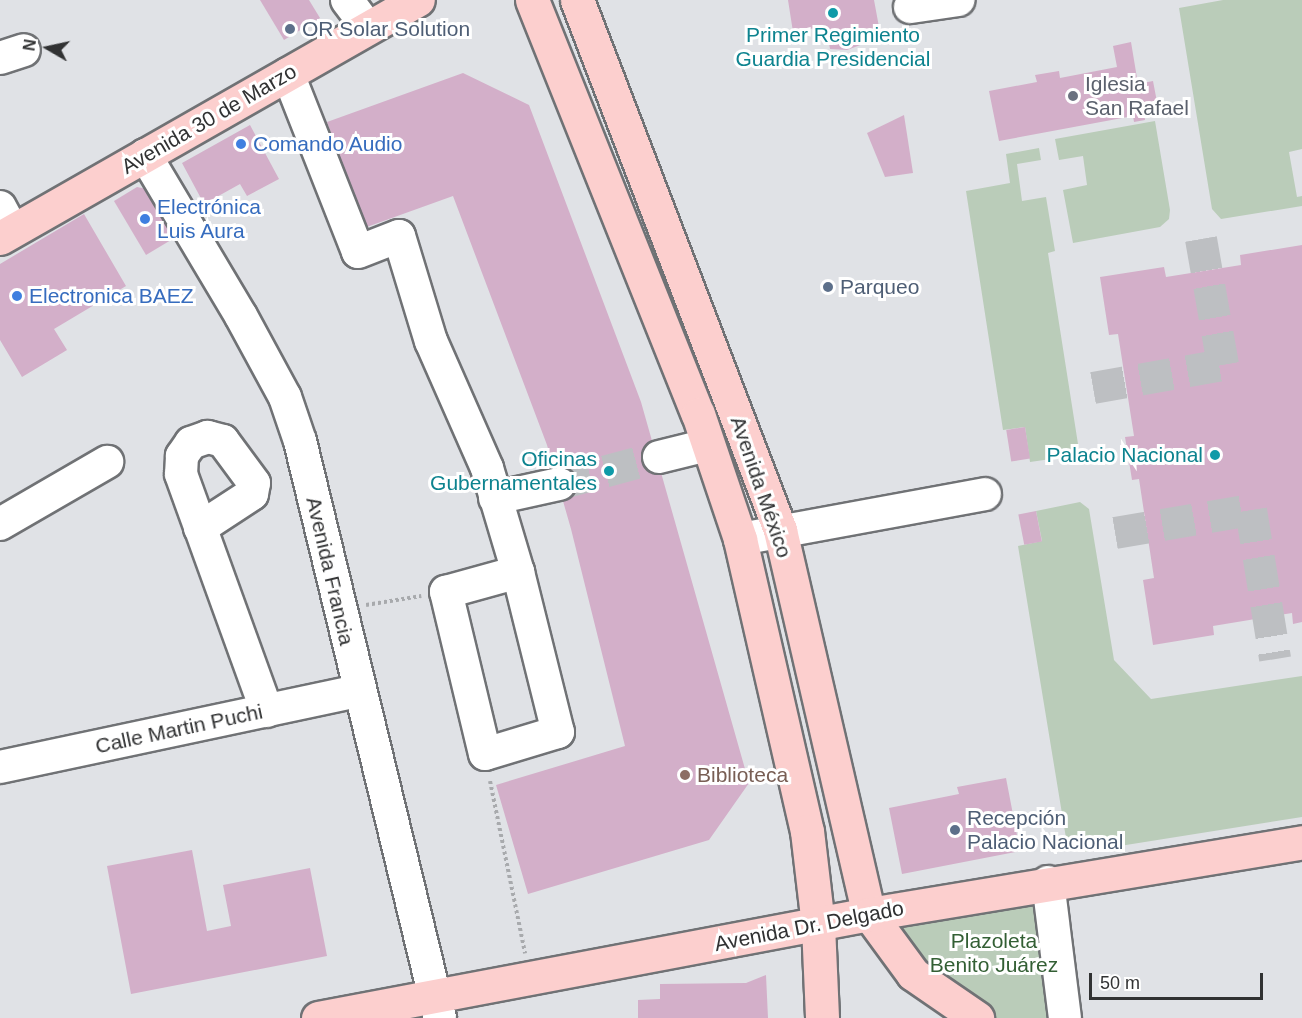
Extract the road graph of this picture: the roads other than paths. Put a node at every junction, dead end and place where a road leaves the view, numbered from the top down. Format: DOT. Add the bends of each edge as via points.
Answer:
graph roads {
  1 [pos="347,0"];
  2 [pos="418,0"];
  3 [pos="532,0"];
  4 [pos="577,0"];
  5 [pos="958,0"];
  6 [pos="910,7"];
  7 [pos="368,27"];
  8 [pos="288,74"];
  9 [pos="145,155"];
  10 [pos="4,225"];
  11 [pos="708,445"];
  12 [pos="659,457"];
  13 [pos="107,462"];
  14 [pos="559,484"];
  15 [pos="985,494"];
  16 [pos="495,498"];
  17 [pos="0,524"];
  18 [pos="201,528"];
  19 [pos="780,530"];
  20 [pos="740,539"];
  21 [pos="518,572"];
  22 [pos="358,691"];
  23 [pos="267,711"];
  24 [pos="0,767"];
  25 [pos="1302,842"];
  26 [pos="1048,882"];
  27 [pos="869,914"];
  28 [pos="818,925"];
  29 [pos="437,1008"];
  30 [pos="318,1018"];
  31 [pos="822,1018"];
  32 [pos="976,1018"];
  33 [pos="1065,1018"];
  1 -- 7 [label="street"];
  2 -- 7 [label="main road, Avenida 30 de Marzo"];
  3 -- 11 [label="main road, Avenida México"];
  4 -- 19 [label="main road, Avenida México"];
  5 -- 6 [label="street"];
  7 -- 8 [label="main road, Avenida 30 de Marzo"];
  8 -- 9 [label="main road, Avenida 30 de Marzo"];
  8 -- 16 [label="street" via="358,252 399,236 431,341 487,468"];
  9 -- 10 [label="main road, Avenida 30 de Marzo"];
  9 -- 22 [label="street, Avenida Francia" via="285,397 300,441"];
  11 -- 12 [label="street"];
  11 -- 20 [label="main road, Avenida México"];
  13 -- 17 [label="street"];
  14 -- 16 [label="street"];
  15 -- 19 [label="street"];
  16 -- 21 [label="street"];
  18 -- 23 [label="street"];
  19 -- 20 [label="street"];
  19 -- 27 [label="main road, Avenida México"];
  20 -- 28 [label="main road, Avenida México" via="807,831"];
  21 -- 21 [label="street" via="446,592 485,754 558,732"];
  22 -- 23 [label="street, Calle Martin Puchi"];
  22 -- 29 [label="street, Avenida Francia"];
  23 -- 24 [label="street, Calle Martin Puchi"];
  25 -- 26 [label="main road, Avenida Dr. Delgado"];
  26 -- 27 [label="main road, Avenida Dr. Delgado"];
  26 -- 33 [label="street"];
  27 -- 28 [label="main road, Avenida Dr. Delgado"];
  27 -- 32 [label="main road, Avenida México" via="913,974"];
  28 -- 29 [label="main road, Avenida Dr. Delgado" via="530,980"];
  28 -- 31 [label="main road, Avenida México"];
  29 -- 30 [label="main road, Avenida Dr. Delgado"];
}
